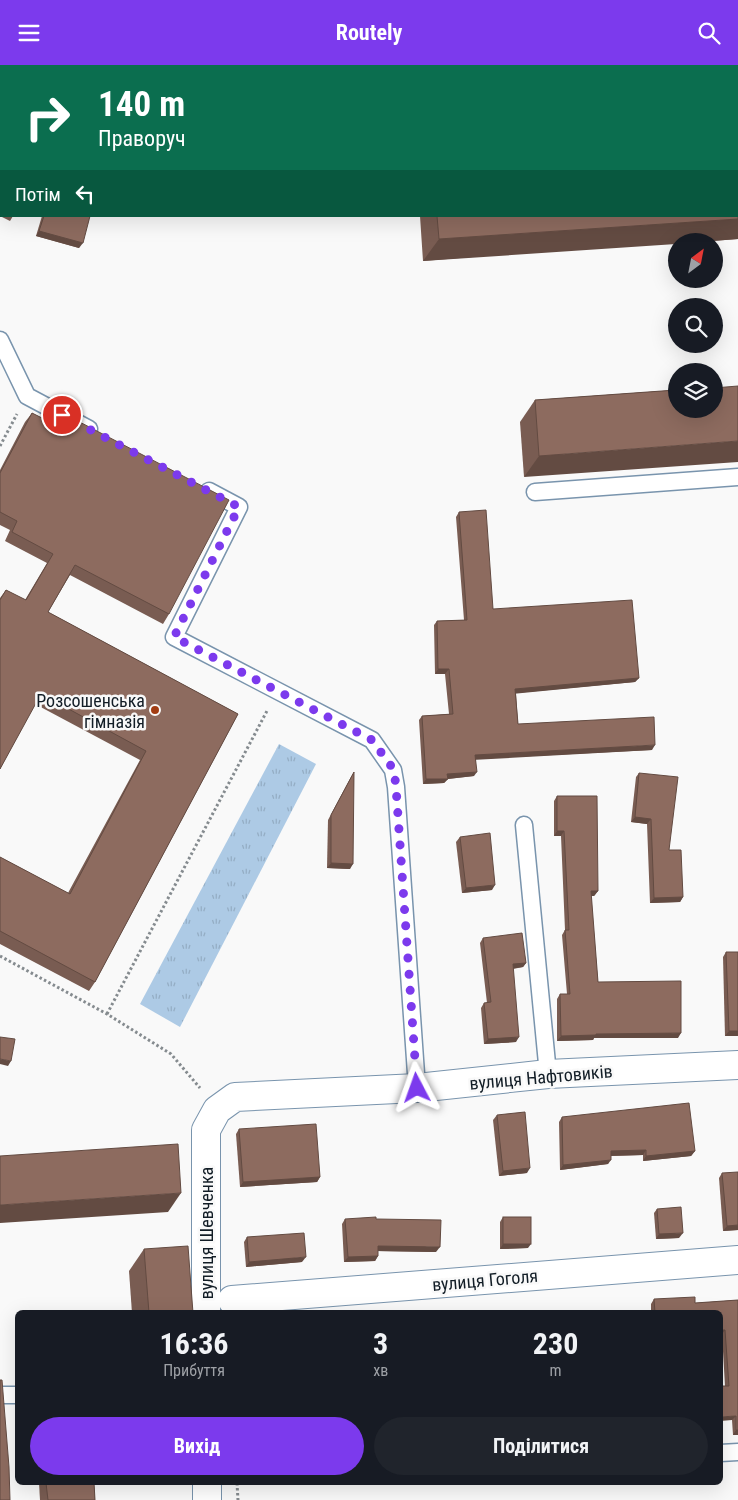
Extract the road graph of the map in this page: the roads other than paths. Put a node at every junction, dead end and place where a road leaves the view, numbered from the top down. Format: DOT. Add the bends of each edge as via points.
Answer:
graph roads {
  1 [pos="0,340"];
  2 [pos="106,438"];
  3 [pos="738,477"];
  4 [pos="195,484"];
  5 [pos="535,492"];
  6 [pos="524,825"];
  7 [pos="738,1065"];
  8 [pos="548,1074"];
  9 [pos="417,1088"];
  10 [pos="217,1110"];
  11 [pos="738,1260"];
  12 [pos="232,1301"];
  13 [pos="206,1310"];
  14 [pos="0,1395"];
  15 [pos="15,1395"];
  16 [pos="738,1452"];
  17 [pos="723,1453"];
  18 [pos="207,1485"];
  19 [pos="207,1500"];
  1 -- 2 [label="lane" via="27,396"];
  3 -- 5 [label="lane"];
  4 -- 9 [label="lane" via="239,507 174,637 372,740 394,770"];
  6 -- 8 [label="lane"];
  7 -- 8 [label="street, вулиця Нафтовиків"];
  8 -- 9 [label="street, вулиця Нафтовиків"];
  9 -- 10 [label="street, вулиця Нафтовиків" via="235,1097"];
  10 -- 13 [label="street, вулиця Шевченка" via="206,1130"];
  11 -- 12 [label="street, вулиця Гоголя"];
  14 -- 15 [label="lane"];
  16 -- 17 [label="lane"];
  18 -- 19 [label="street"];
}
